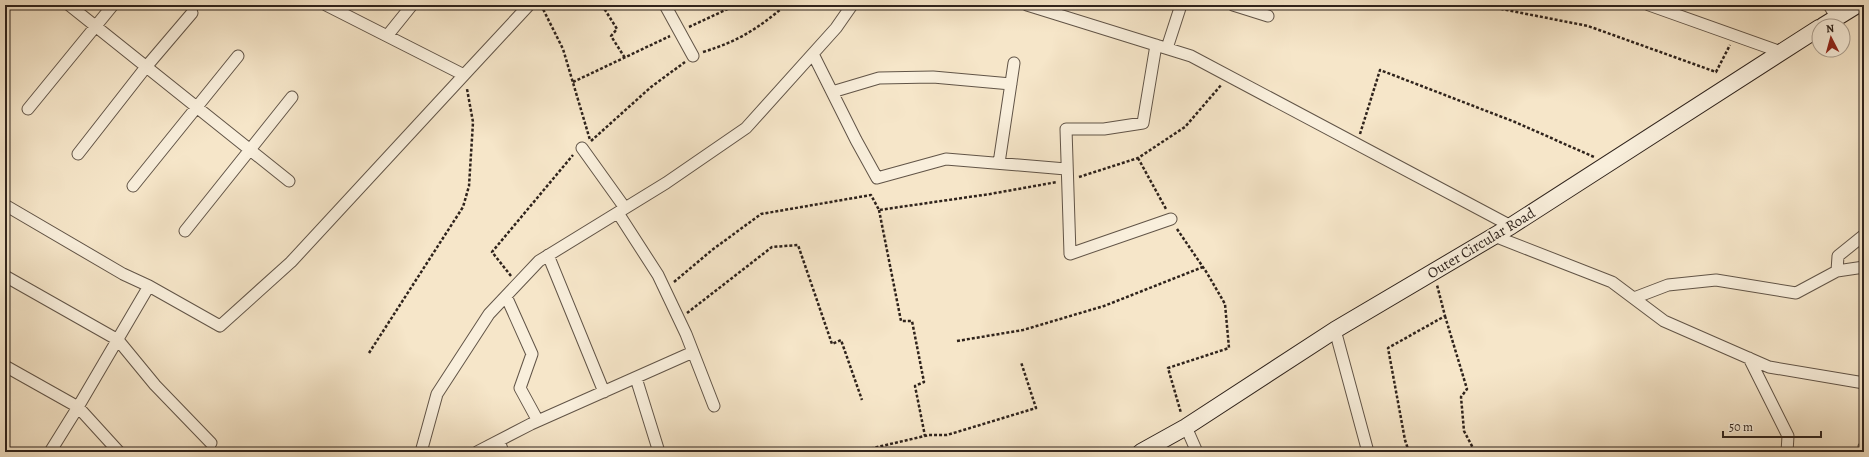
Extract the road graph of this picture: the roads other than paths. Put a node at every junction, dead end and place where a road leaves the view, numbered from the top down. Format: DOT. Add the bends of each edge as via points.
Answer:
graph roads {
  1 [pos="69,5"];
  2 [pos="113,5"];
  3 [pos="326,5"];
  4 [pos="412,5"];
  5 [pos="665,5"];
  6 [pos="852,5"];
  7 [pos="1027,5"];
  8 [pos="1181,5"];
  9 [pos="1236,5"];
  10 [pos="1649,5"];
  11 [pos="1857,5"];
  12 [pos="523,7"];
  13 [pos="1833,11"];
  14 [pos="192,13"];
  15 [pos="1268,16"];
  16 [pos="96,27"];
  17 [pos="1811,33"];
  18 [pos="387,36"];
  19 [pos="1161,46"];
  20 [pos="1781,52"];
  21 [pos="813,54"];
  22 [pos="238,56"];
  23 [pos="693,56"];
  24 [pos="1014,62"];
  25 [pos="146,67"];
  26 [pos="464,75"];
  27 [pos="1011,84"];
  28 [pos="832,92"];
  29 [pos="292,98"];
  30 [pos="196,108"];
  31 [pos="28,109"];
  32 [pos="586,145"];
  33 [pos="250,150"];
  34 [pos="78,154"];
  35 [pos="1000,163"];
  36 [pos="1066,169"];
  37 [pos="289,182"];
  38 [pos="133,186"];
  39 [pos="5,204"];
  40 [pos="621,210"];
  41 [pos="1171,219"];
  42 [pos="1511,226"];
  43 [pos="185,231"];
  44 [pos="1864,235"];
  45 [pos="1494,236"];
  46 [pos="548,255"];
  47 [pos="1864,267"];
  48 [pos="1838,271"];
  49 [pos="5,276"];
  50 [pos="149,286"];
  51 [pos="506,296"];
  52 [pos="1634,298"];
  53 [pos="1336,330"];
  54 [pos="118,340"];
  55 [pos="693,352"];
  56 [pos="1749,358"];
  57 [pos="5,366"];
  58 [pos="636,378"];
  59 [pos="1864,383"];
  60 [pos="604,392"];
  61 [pos="714,406"];
  62 [pos="78,407"];
  63 [pos="538,421"];
  64 [pos="1186,427"];
  65 [pos="499,441"];
  66 [pos="211,443"];
  67 [pos="1864,447"];
  68 [pos="50,452"];
  69 [pos="118,452"];
  70 [pos="421,452"];
  71 [pos="477,452"];
  72 [pos="502,452"];
  73 [pos="659,452"];
  74 [pos="1141,452"];
  75 [pos="1197,452"];
  76 [pos="1368,452"];
  77 [pos="1787,452"];
  78 [pos="1864,452"];
  1 -- 16 [label="street"];
  2 -- 16 [label="street"];
  3 -- 18 [label="street"];
  4 -- 18 [label="street"];
  5 -- 23 [label="street"];
  6 -- 21 [label="street"];
  7 -- 19 [label="street"];
  8 -- 19 [label="street"];
  9 -- 15 [label="street"];
  10 -- 20 [label="street"];
  11 -- 13 [label="street"];
  12 -- 26 [label="street"];
  14 -- 25 [label="street"];
  16 -- 25 [label="street"];
  16 -- 31 [label="street"];
  17 -- 20 [label="street, Outer Circular Road"];
  18 -- 26 [label="street"];
  19 -- 36 [label="street" via="1143,123 1104,129 1066,129"];
  19 -- 42 [label="street" via="1191,56"];
  20 -- 42 [label="street, Outer Circular Road"];
  21 -- 28 [label="street"];
  21 -- 40 [label="street" via="746,128"];
  22 -- 30 [label="street"];
  24 -- 27 [label="street"];
  25 -- 30 [label="street"];
  25 -- 34 [label="street"];
  26 -- 50 [label="street" via="291,262 220,326"];
  27 -- 28 [label="street" via="933,76 879,78"];
  27 -- 35 [label="street"];
  28 -- 35 [label="street" via="877,178 946,159"];
  29 -- 33 [label="street"];
  30 -- 33 [label="street"];
  30 -- 38 [label="street"];
  32 -- 40 [label="street"];
  33 -- 37 [label="street"];
  33 -- 43 [label="street"];
  35 -- 36 [label="street"];
  36 -- 41 [label="street" via="1070,254"];
  39 -- 50 [label="street" via="123,274"];
  40 -- 46 [label="street"];
  40 -- 55 [label="street" via="658,275"];
  42 -- 45 [label="street, Outer Circular Road"];
  44 -- 48 [label="street" via="1838,256"];
  45 -- 52 [label="street" via="1612,282"];
  45 -- 53 [label="street, Outer Circular Road"];
  46 -- 51 [label="street"];
  46 -- 60 [label="street"];
  47 -- 48 [label="street"];
  48 -- 52 [label="street" via="1796,293 1716,280 1668,286"];
  49 -- 54 [label="street"];
  50 -- 54 [label="street"];
  51 -- 63 [label="street" via="532,354 520,388"];
  51 -- 70 [label="street" via="489,314 437,394"];
  52 -- 56 [label="street" via="1664,321"];
  53 -- 64 [label="street, Outer Circular Road"];
  53 -- 76 [label="street"];
  54 -- 62 [label="street"];
  54 -- 66 [label="street" via="155,385"];
  55 -- 58 [label="street"];
  55 -- 61 [label="street"];
  56 -- 59 [label="street" via="1769,367"];
  56 -- 77 [label="street" via="1788,436"];
  57 -- 62 [label="street"];
  58 -- 60 [label="street"];
  58 -- 73 [label="street"];
  60 -- 63 [label="street"];
  62 -- 68 [label="street"];
  62 -- 69 [label="street"];
  63 -- 65 [label="street"];
  64 -- 74 [label="street, Outer Circular Road"];
  64 -- 75 [label="street"];
  65 -- 71 [label="street"];
  65 -- 72 [label="street"];
  67 -- 78 [label="street"];
}
